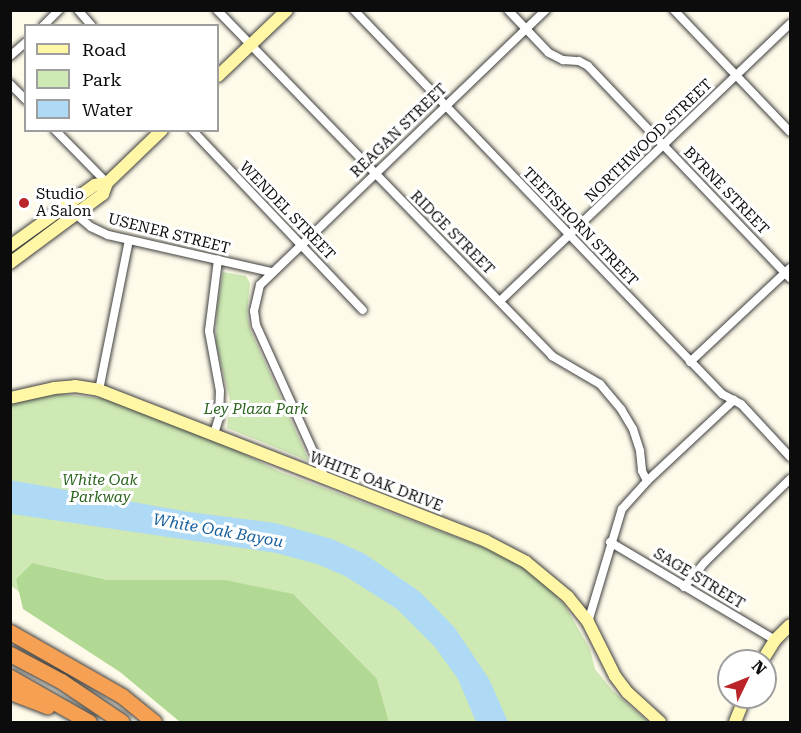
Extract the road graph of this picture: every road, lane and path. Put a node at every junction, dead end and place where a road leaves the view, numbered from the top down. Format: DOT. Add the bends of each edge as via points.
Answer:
graph roads {
  1 [pos="60,10"];
  2 [pos="78,10"];
  3 [pos="217,10"];
  4 [pos="286,10"];
  5 [pos="354,10"];
  6 [pos="508,10"];
  7 [pos="546,10"];
  8 [pos="674,10"];
  9 [pos="45,24"];
  10 [pos="90,24"];
  11 [pos="790,24"];
  12 [pos="526,29"];
  13 [pos="24,44"];
  14 [pos="250,45"];
  15 [pos="10,56"];
  16 [pos="219,75"];
  17 [pos="736,76"];
  18 [pos="10,84"];
  19 [pos="24,98"];
  20 [pos="445,106"];
  21 [pos="57,132"];
  22 [pos="160,132"];
  23 [pos="194,132"];
  24 [pos="790,132"];
  25 [pos="663,145"];
  26 [pos="374,174"];
  27 [pos="107,183"];
  28 [pos="72,211"];
  29 [pos="569,235"];
  30 [pos="129,240"];
  31 [pos="300,244"];
  32 [pos="10,246"];
  33 [pos="218,260"];
  34 [pos="10,263"];
  35 [pos="271,272"];
  36 [pos="789,273"];
  37 [pos="500,301"];
  38 [pos="363,310"];
  39 [pos="690,362"];
  40 [pos="99,390"];
  41 [pos="10,398"];
  42 [pos="734,400"];
  43 [pos="214,434"];
  44 [pos="790,457"];
  45 [pos="790,479"];
  46 [pos="327,480"];
  47 [pos="647,481"];
  48 [pos="610,542"];
  49 [pos="684,587"];
  50 [pos="588,622"];
  51 [pos="790,625"];
  52 [pos="10,632"];
  53 [pos="775,639"];
  54 [pos="769,649"];
  55 [pos="10,654"];
  56 [pos="10,677"];
  57 [pos="10,692"];
  58 [pos="71,712"];
  59 [pos="88,723"];
  60 [pos="122,723"];
  61 [pos="154,723"];
  62 [pos="660,723"];
  1 -- 9 [label="street"];
  2 -- 10 [label="street"];
  3 -- 14 [label="street, RIDGE STREET"];
  4 -- 14 [label="main road"];
  5 -- 20 [label="street, TEETSHORN STREET"];
  6 -- 12 [label="street, BYRNE STREET"];
  7 -- 12 [label="street, REAGAN STREET"];
  8 -- 17 [label="street"];
  11 -- 17 [label="street, NORTHWOOD STREET"];
  12 -- 20 [label="street, REAGAN STREET"];
  12 -- 25 [label="street, BYRNE STREET" via="554,56 588,66"];
  13 -- 15 [label="street"];
  14 -- 16 [label="main road"];
  14 -- 26 [label="street, RIDGE STREET"];
  17 -- 24 [label="street"];
  17 -- 25 [label="street, NORTHWOOD STREET"];
  18 -- 19 [label="street"];
  20 -- 26 [label="street, REAGAN STREET"];
  20 -- 29 [label="street, TEETSHORN STREET"];
  21 -- 27 [label="street"];
  22 -- 27 [label="main road"];
  23 -- 31 [label="street, WENDEL STREET"];
  25 -- 29 [label="street, NORTHWOOD STREET"];
  25 -- 36 [label="street, BYRNE STREET"];
  26 -- 31 [label="street, REAGAN STREET"];
  26 -- 37 [label="street, RIDGE STREET"];
  27 -- 28 [label="main road" via="103,194"];
  28 -- 30 [label="street, USENER STREET" via="91,227"];
  28 -- 32 [label="main road"];
  28 -- 34 [label="main road"];
  29 -- 37 [label="street, NORTHWOOD STREET"];
  29 -- 39 [label="street, TEETSHORN STREET"];
  30 -- 33 [label="street, USENER STREET"];
  30 -- 40 [label="street"];
  31 -- 35 [label="street, REAGAN STREET"];
  31 -- 38 [label="street, WENDEL STREET"];
  33 -- 35 [label="street, USENER STREET"];
  33 -- 43 [label="street" via="209,331 220,404"];
  35 -- 46 [label="street, REAGAN STREET" via="260,285 256,299 256,325"];
  36 -- 39 [label="street"];
  37 -- 47 [label="street, RIDGE STREET" via="552,356 600,384 621,408 633,429"];
  39 -- 42 [label="street, TEETSHORN STREET" via="722,394"];
  40 -- 41 [label="main road, WHITE OAK DRIVE" via="75,386"];
  40 -- 43 [label="main road, WHITE OAK DRIVE"];
  42 -- 44 [label="street, TEETSHORN STREET"];
  42 -- 47 [label="street"];
  43 -- 46 [label="main road, WHITE OAK DRIVE"];
  45 -- 49 [label="street"];
  46 -- 50 [label="main road, WHITE OAK DRIVE" via="486,541 526,562 568,597"];
  47 -- 48 [label="street" via="622,509"];
  48 -- 49 [label="street, SAGE STREET"];
  48 -- 50 [label="street"];
  49 -- 53 [label="street, SAGE STREET"];
  50 -- 62 [label="main road, WHITE OAK DRIVE" via="615,676"];
  51 -- 53 [label="main road"];
  52 -- 61 [label="highway" via="122,696"];
  53 -- 54 [label="main road"];
  55 -- 60 [label="highway" via="61,681"];
  56 -- 58 [label="highway"];
  57 -- 58 [label="highway" via="40,705"];
  58 -- 59 [label="highway"];
}
